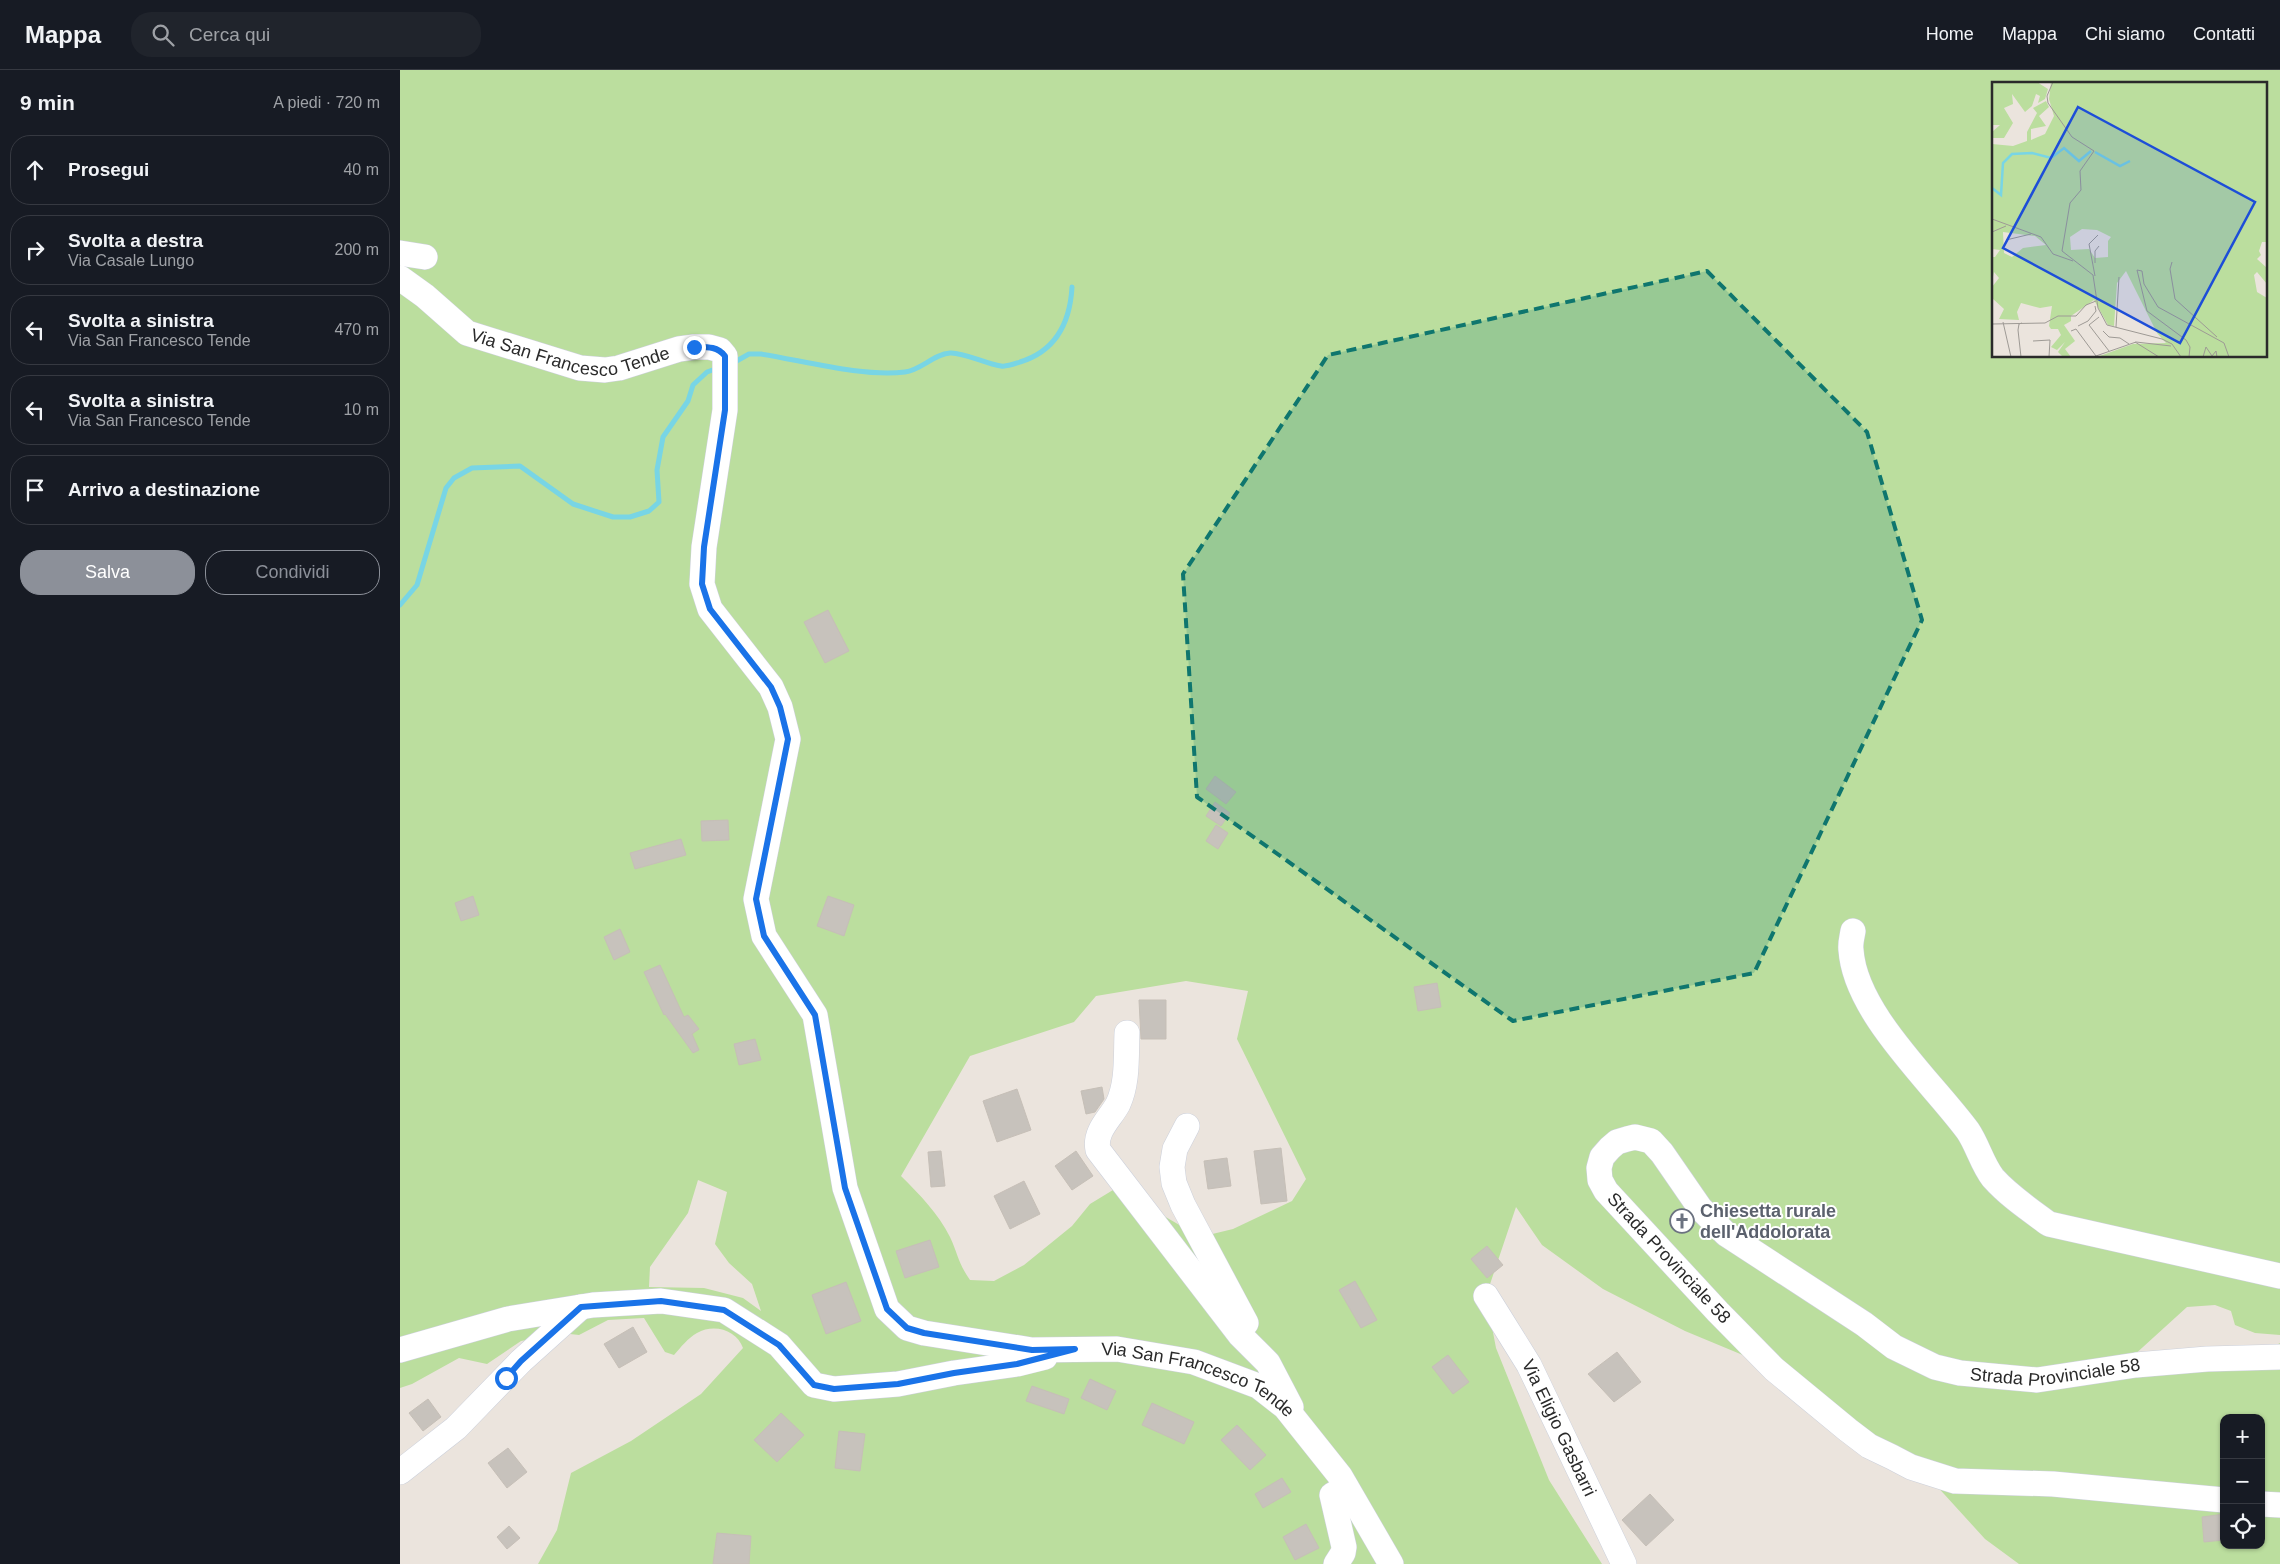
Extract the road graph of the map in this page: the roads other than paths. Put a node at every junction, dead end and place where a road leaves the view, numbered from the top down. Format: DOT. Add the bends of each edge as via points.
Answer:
graph roads {
  1 [pos="400,253"];
  2 [pos="425,257"];
  3 [pos="400,278"];
  4 [pos="1853,931"];
  5 [pos="1127,1033"];
  6 [pos="1187,1126"];
  7 [pos="2280,1276"];
  8 [pos="1486,1296"];
  9 [pos="581,1307"];
  10 [pos="1075,1349"];
  11 [pos="400,1350"];
  12 [pos="2280,1357"];
  13 [pos="1268,1363"];
  14 [pos="1304,1432"];
  15 [pos="400,1472"];
  16 [pos="1346,1487"];
  17 [pos="2220,1500"];
  18 [pos="2265,1504"];
  19 [pos="2280,1505"];
  20 [pos="1336,1564"];
  21 [pos="1391,1564"];
  22 [pos="1624,1564"];
  1 -- 2 [label="street"];
  3 -- 10 [label="street, Via San Francesco Tende" via="466,333 580,368 619,368 694,347 720,350 725,356 725,410 704,547 702,584 710,609 771,687 780,707 788,739 756,899 764,936 815,1015 845,1188 883,1300 887,1309 907,1328 924,1333 1032,1350"];
  4 -- 7 [label="street" via="1851,951 1870,1005 1968,1132 1994,1178 2025,1206 2049,1224"];
  5 -- 13 [label="street" via="1124,1088 1100,1132 1098,1150 1240,1335"];
  6 -- 13 [label="street" via="1175,1149 1174,1183"];
  8 -- 22 [label="street, Via Eligio Gasbarri" via="1530,1365"];
  9 -- 10 [label="street" via="661,1301 724,1310 779,1345 814,1385 834,1389 898,1384 1017,1364"];
  9 -- 11 [label="street" via="508,1319"];
  9 -- 15 [label="street" via="521,1361 456,1428"];
  10 -- 14 [label="street, Via San Francesco Tende" via="1117,1349 1194,1362 1258,1386 1285,1407"];
  12 -- 17 [label="street, Strada Provinciale 58" via="2136,1365 2037,1380 1960,1373 1935,1366 1894,1347 1726,1234 1700,1208 1652,1141 1627,1138 1602,1157 1600,1180 1606,1191 1774,1368 1869,1446 1911,1467 1955,1481 2053,1484"];
  13 -- 14 [label="street"];
  14 -- 16 [label="street, Via San Francesco Tende"];
  16 -- 20 [label="street" via="1332,1495 1344,1546"];
  16 -- 21 [label="street, Via San Francesco Tende"];
  18 -- 19 [label="street"];
}
